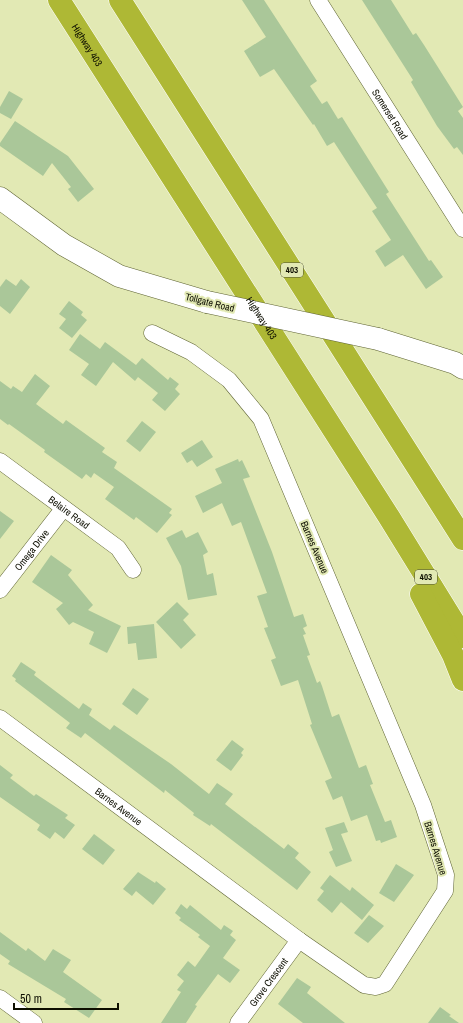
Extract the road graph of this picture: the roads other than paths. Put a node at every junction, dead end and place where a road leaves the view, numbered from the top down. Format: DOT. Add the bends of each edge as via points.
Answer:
graph roads {
  1 [pos="59,0"];
  2 [pos="120,0"];
  3 [pos="318,0"];
  4 [pos="0,198"];
  5 [pos="463,229"];
  6 [pos="152,333"];
  7 [pos="463,368"];
  8 [pos="0,460"];
  9 [pos="63,509"];
  10 [pos="389,518"];
  11 [pos="463,539"];
  12 [pos="133,570"];
  13 [pos="0,590"];
  14 [pos="463,637"];
  15 [pos="463,680"];
  16 [pos="0,718"];
  17 [pos="299,940"];
  18 [pos="0,998"];
  19 [pos="34,1023"];
  20 [pos="238,1023"];
  1 -- 10 [label="highway, Highway 403 / 403"];
  2 -- 11 [label="highway, 403"];
  3 -- 5 [label="street, Somerset Road"];
  4 -- 7 [label="main road, Tollgate Road, bridge" via="64,245 119,276 207,302 378,339"];
  6 -- 17 [label="street, Barnes Avenue" via="191,352 229,380 261,419 423,805 446,875 445,891 385,984 376,987 364,985"];
  8 -- 9 [label="street, Belaire Road"];
  9 -- 12 [label="street, Belaire Road" via="118,548"];
  9 -- 13 [label="street, Omega Drive"];
  10 -- 14 [label="highway, Highway 403 / 403"];
  10 -- 15 [label="highway" via="400,553 453,655"];
  16 -- 17 [label="street, Barnes Avenue"];
  17 -- 20 [label="street, Grove Crescent"];
  18 -- 19 [label="street"];
}
